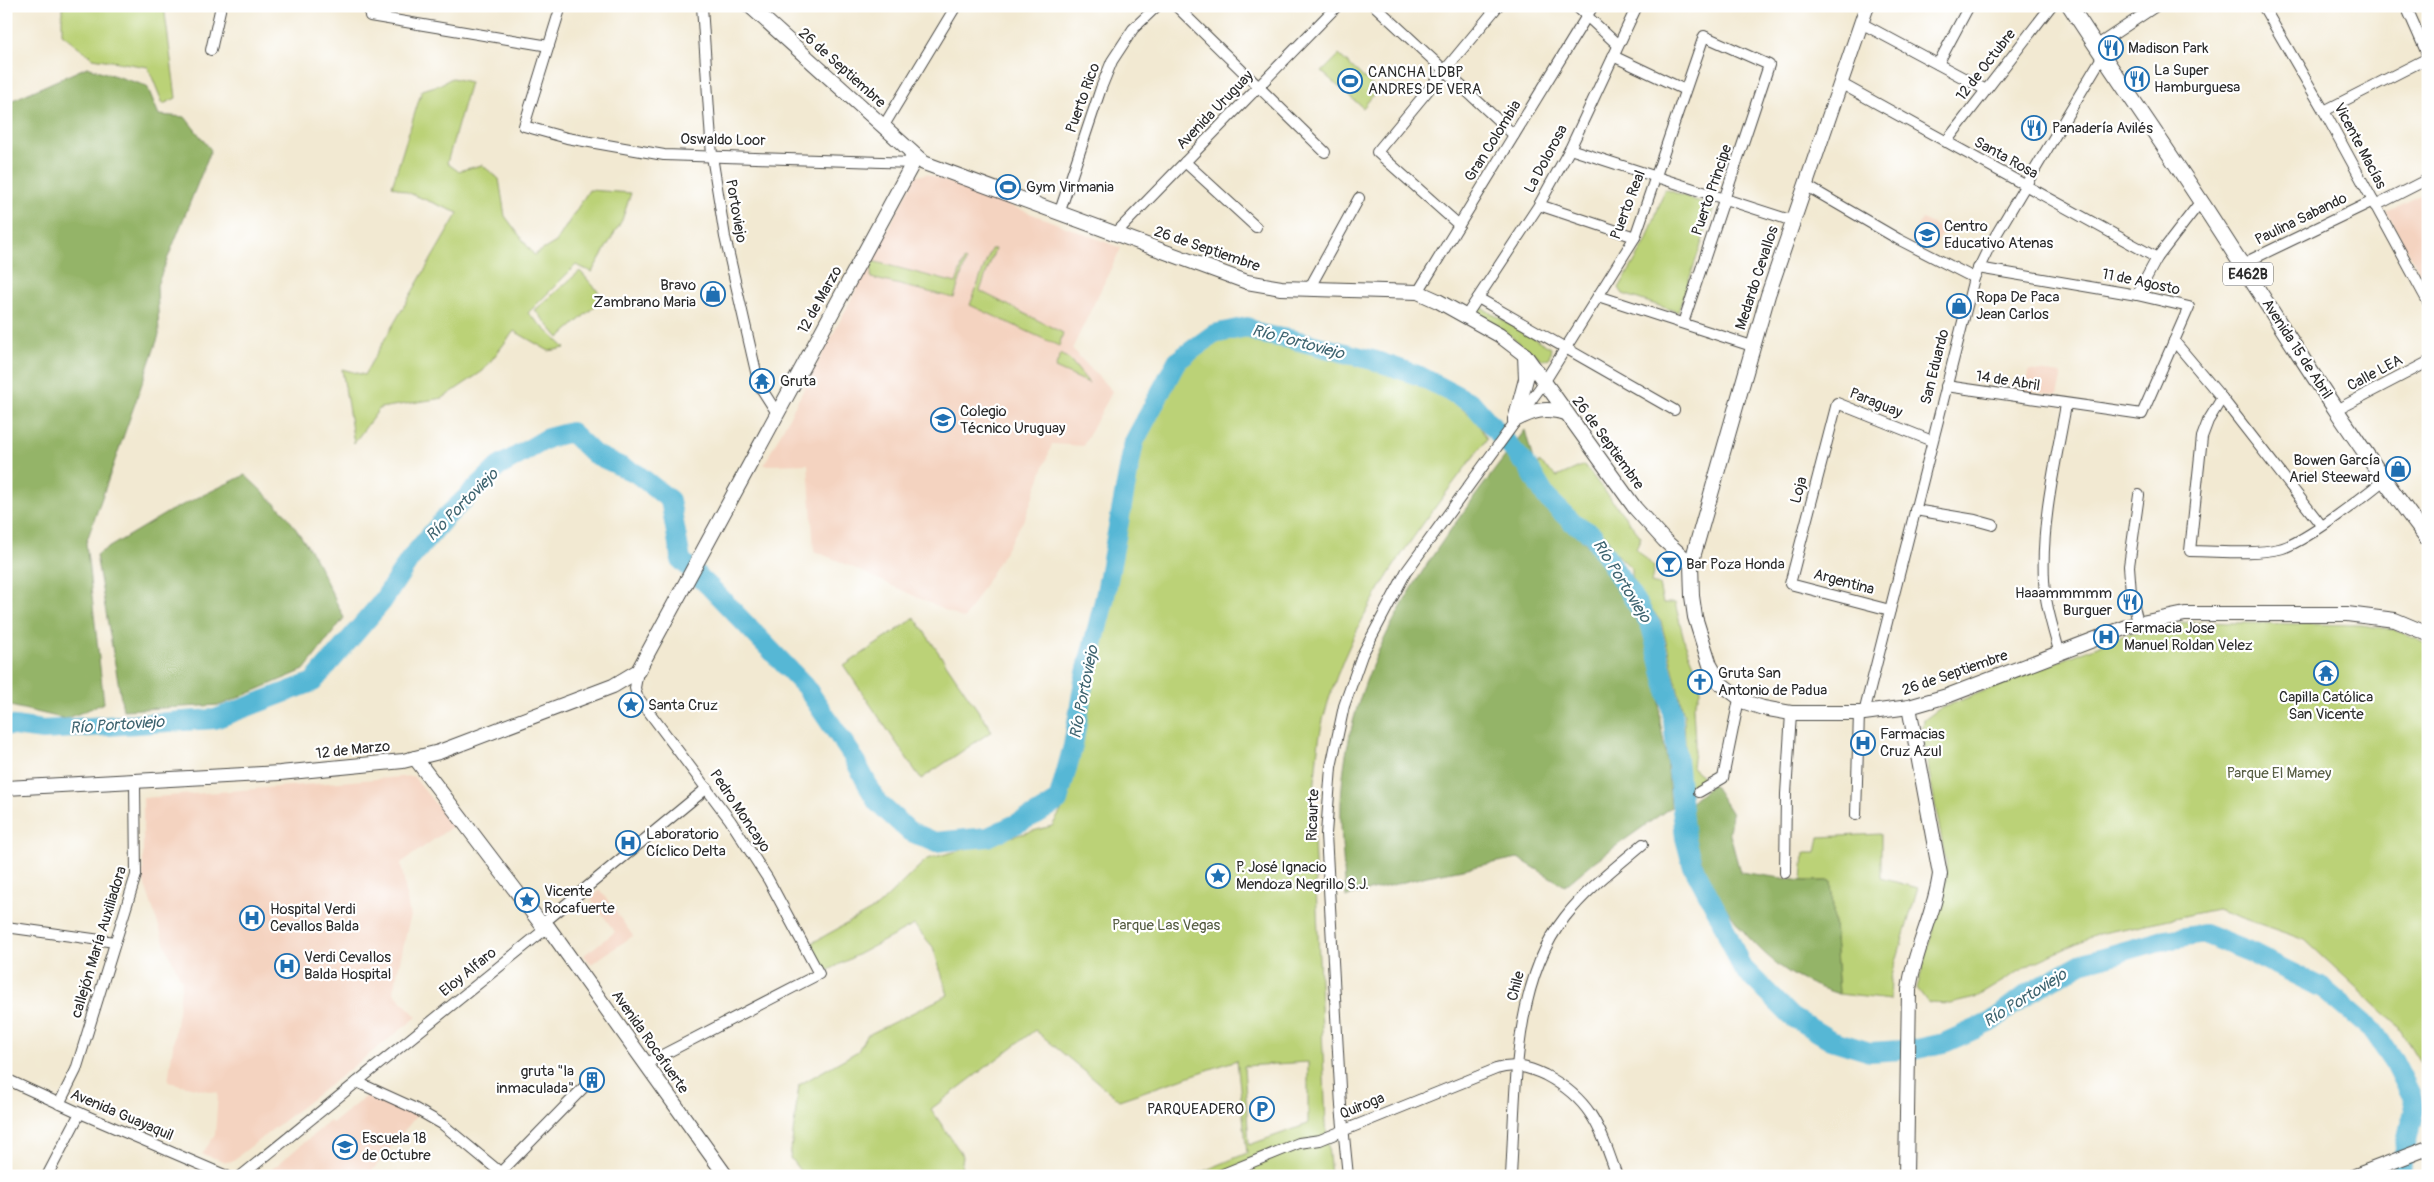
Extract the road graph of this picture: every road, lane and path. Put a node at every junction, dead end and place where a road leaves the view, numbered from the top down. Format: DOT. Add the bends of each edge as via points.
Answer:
graph roads {
  1 [pos="221,6"];
  2 [pos="562,6"];
  3 [pos="702,6"];
  4 [pos="956,6"];
  5 [pos="1157,6"];
  6 [pos="1176,6"];
  7 [pos="1337,6"];
  8 [pos="1375,6"];
  9 [pos="1498,6"];
  10 [pos="1576,6"];
  11 [pos="1593,6"];
  12 [pos="1637,6"];
  13 [pos="1867,6"];
  14 [pos="1969,6"];
  15 [pos="2051,6"];
  16 [pos="2070,6"];
  17 [pos="2156,6"];
  18 [pos="2263,6"];
  19 [pos="2406,6"];
  20 [pos="758,9"];
  21 [pos="370,16"];
  22 [pos="1587,16"];
  23 [pos="1861,23"];
  24 [pos="1618,45"];
  25 [pos="549,46"];
  26 [pos="210,50"];
  27 [pos="2099,52"];
  28 [pos="1613,56"];
  29 [pos="2428,57"];
  30 [pos="1938,64"];
  31 [pos="1769,65"];
  32 [pos="1444,71"];
  33 [pos="1840,83"];
  34 [pos="1258,87"];
  35 [pos="1685,90"];
  36 [pos="1986,90"];
  37 [pos="2324,111"];
  38 [pos="883,127"];
  39 [pos="1514,135"];
  40 [pos="1946,142"];
  41 [pos="1570,149"];
  42 [pos="1325,152"];
  43 [pos="712,156"];
  44 [pos="916,159"];
  45 [pos="1185,162"];
  46 [pos="1656,175"];
  47 [pos="2428,179"];
  48 [pos="1805,185"];
  49 [pos="2025,186"];
  50 [pos="1359,198"];
  51 [pos="1724,198"];
  52 [pos="2201,201"];
  53 [pos="2374,203"];
  54 [pos="1539,205"];
  55 [pos="1059,214"];
  56 [pos="1792,221"];
  57 [pos="1459,225"];
  58 [pos="1256,227"];
  59 [pos="1115,234"];
  60 [pos="1635,237"];
  61 [pos="2157,258"];
  62 [pos="2242,264"];
  63 [pos="1978,268"];
  64 [pos="1974,278"];
  65 [pos="1309,289"];
  66 [pos="1418,292"];
  67 [pos="2137,295"];
  68 [pos="1598,296"];
  69 [pos="1478,298"];
  70 [pos="2428,302"];
  71 [pos="1466,316"];
  72 [pos="1683,323"];
  73 [pos="2174,341"];
  74 [pos="1752,346"];
  75 [pos="1566,348"];
  76 [pos="1525,355"];
  77 [pos="2428,362"];
  78 [pos="1545,381"];
  79 [pos="1946,386"];
  80 [pos="2222,398"];
  81 [pos="1837,403"];
  82 [pos="2066,405"];
  83 [pos="1674,410"];
  84 [pos="2336,410"];
  85 [pos="777,413"];
  86 [pos="1566,413"];
  87 [pos="1515,420"];
  88 [pos="1932,441"];
  89 [pos="2384,480"];
  90 [pos="2139,494"];
  91 [pos="1915,510"];
  92 [pos="1993,525"];
  93 [pos="2322,525"];
  94 [pos="2428,539"];
  95 [pos="1691,564"];
  96 [pos="1790,584"];
  97 [pos="1890,610"];
  98 [pos="2138,623"];
  99 [pos="2422,631"];
  100 [pos="2059,651"];
  101 [pos="638,671"];
  102 [pos="1739,699"];
  103 [pos="1909,707"];
  104 [pos="1791,713"];
  105 [pos="1862,713"];
  106 [pos="420,757"];
  107 [pos="135,783"];
  108 [pos="6,788"];
  109 [pos="707,788"];
  110 [pos="1699,792"];
  111 [pos="1856,815"];
  112 [pos="1643,844"];
  113 [pos="1785,873"];
  114 [pos="546,925"];
  115 [pos="6,928"];
  116 [pos="115,942"];
  117 [pos="645,1064"];
  118 [pos="1519,1065"];
  119 [pos="6,1079"];
  120 [pos="357,1082"];
  121 [pos="586,1085"];
  122 [pos="59,1104"];
  123 [pos="80,1113"];
  124 [pos="1344,1129"];
  125 [pos="2428,1148"];
  126 [pos="498,1174"];
  127 [pos="47,1176"];
  128 [pos="227,1176"];
  129 [pos="242,1176"];
  130 [pos="726,1176"];
  131 [pos="1218,1176"];
  132 [pos="1348,1176"];
  133 [pos="1511,1176"];
  134 [pos="1617,1176"];
  135 [pos="1906,1176"];
  136 [pos="2356,1176"];
  1 -- 26 [label="street"];
  2 -- 25 [label="street"];
  3 -- 43 [label="street, Portoviejo"];
  4 -- 38 [label="street"];
  5 -- 55 [label="street, Puerto Rico" via="1134,29 1112,61"];
  6 -- 34 [label="street"];
  7 -- 34 [label="street, Avenida Uruguay"];
  8 -- 32 [label="street"];
  9 -- 32 [label="street"];
  10 -- 22 [label="street"];
  11 -- 22 [label="street, Gran Colombia"];
  12 -- 24 [label="street, La Dolorosa"];
  13 -- 23 [label="street, Medardo Cevallos"];
  14 -- 30 [label="street"];
  15 -- 36 [label="street, 12 de Octubre"];
  16 -- 27 [label="main road, Avenida 15 de Abril / E462B"];
  17 -- 27 [label="street, San Eduardo"];
  18 -- 37 [label="street, Vicente Macías"];
  19 -- 29 [label="street"];
  20 -- 38 [label="street, 26 de Septiembre"];
  21 -- 25 [label="street"];
  22 -- 24 [label="street"];
  22 -- 39 [label="street, Gran Colombia"];
  23 -- 30 [label="street"];
  23 -- 33 [label="street, Medardo Cevallos"];
  24 -- 28 [label="street, La Dolorosa"];
  25 -- 43 [label="street, Oswaldo Loor" via="524,126 622,149 664,155"];
  27 -- 49 [label="street, San Eduardo"];
  27 -- 52 [label="main road, Avenida 15 de Abril / E462B"];
  28 -- 35 [label="street"];
  28 -- 41 [label="street, La Dolorosa"];
  29 -- 37 [label="street"];
  30 -- 36 [label="street"];
  31 -- 35 [label="street, Puerto Real" via="1704,36"];
  31 -- 51 [label="street, Puerto Principe"];
  32 -- 39 [label="street"];
  32 -- 57 [label="street" via="1377,152"];
  33 -- 40 [label="street, Santa Rosa"];
  33 -- 48 [label="street, Medardo Cevallos"];
  34 -- 42 [label="street"];
  34 -- 45 [label="street, Avenida Uruguay"];
  35 -- 46 [label="street, Puerto Real"];
  36 -- 40 [label="street, 12 de Octubre"];
  37 -- 53 [label="street, Vicente Macías"];
  38 -- 44 [label="street, 26 de Septiembre"];
  39 -- 57 [label="street, Gran Colombia"];
  40 -- 49 [label="street, Santa Rosa"];
  41 -- 46 [label="street"];
  41 -- 54 [label="street, La Dolorosa"];
  43 -- 44 [label="street, Oswaldo Loor"];
  43 -- 85 [label="street, Portoviejo" via="726,243 759,385"];
  44 -- 55 [label="street, 26 de Septiembre"];
  44 -- 85 [label="street, 12 de Marzo"];
  45 -- 58 [label="street"];
  45 -- 59 [label="street, Avenida Uruguay"];
  46 -- 51 [label="street"];
  46 -- 60 [label="street, Puerto Real"];
  47 -- 53 [label="street, Paulina Sabando"];
  48 -- 56 [label="street, Medardo Cevallos"];
  48 -- 64 [label="street"];
  49 -- 61 [label="street, Santa Rosa"];
  49 -- 63 [label="street, San Eduardo"];
  50 -- 65 [label="street"];
  51 -- 56 [label="street"];
  51 -- 72 [label="street, Puerto Principe"];
  52 -- 61 [label="street"];
  52 -- 62 [label="main road, Avenida 15 de Abril / E462B"];
  53 -- 62 [label="street, Paulina Sabando"];
  53 -- 70 [label="street, Vicente Macías"];
  54 -- 60 [label="street"];
  54 -- 69 [label="street, La Dolorosa"];
  55 -- 59 [label="street, 26 de Septiembre"];
  56 -- 74 [label="street, Medardo Cevallos"];
  57 -- 66 [label="street, Gran Colombia"];
  59 -- 65 [label="street, 26 de Septiembre" via="1247,282"];
  60 -- 68 [label="street, Puerto Real"];
  61 -- 67 [label="street"];
  62 -- 84 [label="main road, Avenida 15 de Abril / E462B"];
  63 -- 64 [label="street, San Eduardo"];
  63 -- 67 [label="street, 11 de Agosto"];
  64 -- 79 [label="street, San Eduardo"];
  65 -- 66 [label="street, 26 de Septiembre"];
  66 -- 71 [label="street, 26 de Septiembre"];
  67 -- 73 [label="street, 11 de Agosto" via="2188,307"];
  68 -- 72 [label="street"];
  68 -- 75 [label="street, Puerto Real"];
  69 -- 71 [label="street, La Dolorosa"];
  69 -- 75 [label="street"];
  71 -- 76 [label="street, 26 de Septiembre" via="1507,340"];
  72 -- 74 [label="street"];
  73 -- 80 [label="street"];
  73 -- 82 [label="street, 14 de Abril" via="2142,414"];
  74 -- 95 [label="street, Medardo Cevallos"];
  75 -- 78 [label="street, Puerto Real"];
  75 -- 83 [label="street"];
  76 -- 78 [label="street, 26 de Septiembre"];
  76 -- 87 [label="street" via="1526,379"];
  77 -- 84 [label="street, Calle LEA"];
  78 -- 86 [label="street, 26 de Septiembre"];
  78 -- 87 [label="street, Puerto Real"];
  79 -- 82 [label="street, 14 de Abril"];
  79 -- 88 [label="street, San Eduardo"];
  80 -- 93 [label="street"];
  80 -- 93 [label="street" via="2202,437 2190,551 2276,550 2294,544"];
  81 -- 88 [label="street, Paraguay"];
  81 -- 96 [label="street, Loja"];
  82 -- 100 [label="street" via="2053,477 2044,571 2047,604"];
  84 -- 89 [label="main road, Avenida 15 de Abril / E462B"];
  85 -- 101 [label="street, 12 de Marzo"];
  86 -- 87 [label="street" via="1543,409"];
  86 -- 95 [label="street, 26 de Septiembre" via="1635,508"];
  87 -- 124 [label="street, Ricaurte" via="1406,572 1375,626 1352,682 1332,759 1326,834"];
  88 -- 91 [label="street, San Eduardo"];
  89 -- 93 [label="street"];
  89 -- 94 [label="main road, Avenida 15 de Abril / E462B"];
  90 -- 98 [label="street" via="2129,566"];
  91 -- 92 [label="street"];
  91 -- 97 [label="street, San Eduardo"];
  95 -- 102 [label="street, 26 de Septiembre" via="1693,608 1710,664 1723,686"];
  96 -- 97 [label="street, Argentina"];
  97 -- 105 [label="street, San Eduardo"];
  98 -- 99 [label="street, 26 de Septiembre" via="2185,614 2304,613 2370,616 2395,620"];
  98 -- 100 [label="street, 26 de Septiembre"];
  100 -- 103 [label="street, 26 de Septiembre" via="1947,696"];
  101 -- 106 [label="street, 12 de Marzo" via="622,682"];
  101 -- 109 [label="street, Pedro Moncayo" via="637,696"];
  102 -- 104 [label="street, 26 de Septiembre"];
  102 -- 110 [label="street" via="1723,778"];
  103 -- 105 [label="street, 26 de Septiembre"];
  103 -- 135 [label="street" via="1940,874 1909,990"];
  104 -- 105 [label="street, 26 de Septiembre"];
  104 -- 113 [label="street"];
  105 -- 111 [label="street, San Eduardo"];
  106 -- 107 [label="street, 12 de Marzo" via="332,769"];
  106 -- 114 [label="street, Avenida Rocafuerte"];
  107 -- 108 [label="street, 12 de Marzo"];
  107 -- 116 [label="street, callejón María Auxiliadora" via="136,875"];
  109 -- 114 [label="street, Eloy Alfaro"];
  109 -- 117 [label="street, Pedro Moncayo" via="768,879 819,974"];
  112 -- 118 [label="street, Chile" via="1574,905 1544,949 1526,1000"];
  114 -- 117 [label="street, Avenida Rocafuerte"];
  114 -- 120 [label="street, Eloy Alfaro"];
  115 -- 116 [label="street"];
  116 -- 122 [label="street, callejón María Auxiliadora" via="76,1070"];
  117 -- 130 [label="street, Avenida Rocafuerte"];
  118 -- 124 [label="street, Quiroga" via="1496,1069"];
  118 -- 133 [label="street, Chile"];
  118 -- 134 [label="street" via="1551,1078 1573,1092 1586,1106 1599,1126"];
  119 -- 122 [label="street, Avenida Guayaquil"];
  120 -- 126 [label="street" via="442,1124"];
  120 -- 129 [label="street, Eloy Alfaro"];
  121 -- 126 [label="street"];
  122 -- 123 [label="street, Avenida Guayaquil"];
  123 -- 127 [label="street"];
  123 -- 128 [label="street, Avenida Guayaquil"];
  124 -- 131 [label="street, Quiroga"];
  124 -- 132 [label="street, Ricaurte"];
  125 -- 136 [label="street"];
}
